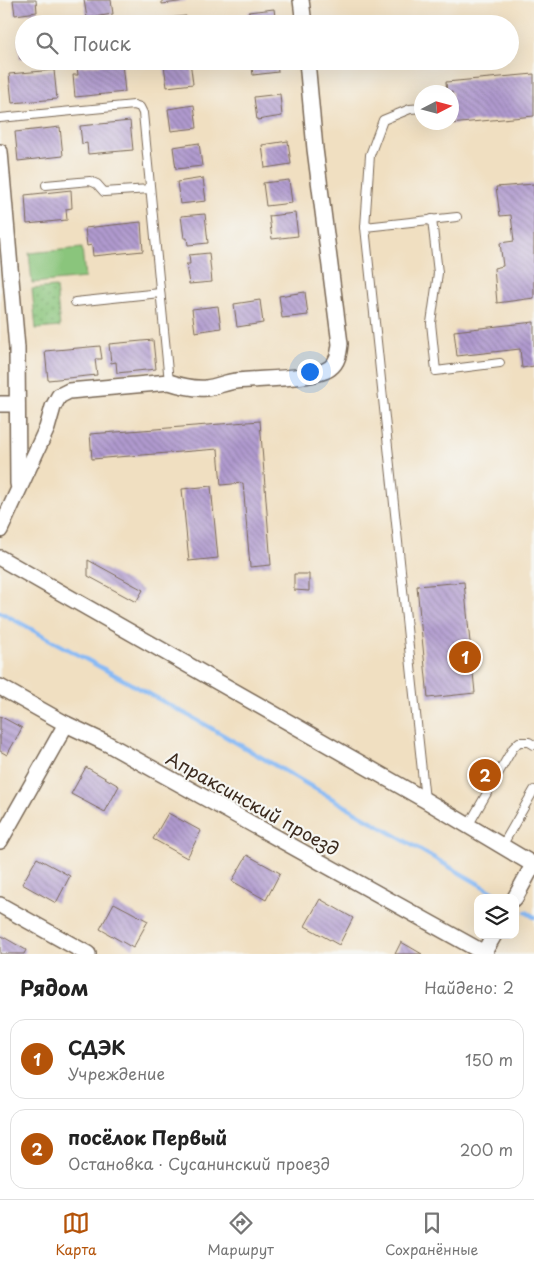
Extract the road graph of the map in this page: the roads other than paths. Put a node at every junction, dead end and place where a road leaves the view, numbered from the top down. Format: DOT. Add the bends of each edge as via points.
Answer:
graph roads {
  1 [pos="301,0"];
  2 [pos="303,15"];
  3 [pos="308,70"];
  4 [pos="414,109"];
  5 [pos="0,118"];
  6 [pos="0,152"];
  7 [pos="46,185"];
  8 [pos="150,189"];
  9 [pos="457,216"];
  10 [pos="432,219"];
  11 [pos="366,227"];
  12 [pos="160,293"];
  13 [pos="75,302"];
  14 [pos="500,363"];
  15 [pos="169,382"];
  16 [pos="0,404"];
  17 [pos="17,404"];
  18 [pos="18,489"];
  19 [pos="0,530"];
  20 [pos="0,558"];
  21 [pos="0,687"];
  22 [pos="66,724"];
  23 [pos="534,745"];
  24 [pos="534,790"];
  25 [pos="425,800"];
  26 [pos="468,826"];
  27 [pos="0,841"];
  28 [pos="502,846"];
  29 [pos="534,865"];
  30 [pos="517,894"];
  31 [pos="0,905"];
  32 [pos="492,939"];
  33 [pos="88,954"];
  34 [pos="484,954"];
  1 -- 2 [label="street"];
  3 -- 15 [label="street" via="340,344 338,359 330,368 315,373 236,381 207,388"];
  4 -- 11 [label="lane" via="383,120 370,155"];
  5 -- 8 [label="lane" via="140,107"];
  6 -- 17 [label="street" via="17,348"];
  7 -- 8 [label="lane" via="90,181 104,192"];
  8 -- 12 [label="lane"];
  9 -- 10 [label="lane"];
  10 -- 11 [label="lane"];
  10 -- 14 [label="lane" via="438,273 431,323 436,371"];
  11 -- 25 [label="lane"];
  12 -- 13 [label="lane"];
  12 -- 15 [label="lane"];
  15 -- 18 [label="street" via="69,391 59,396"];
  16 -- 17 [label="street"];
  17 -- 18 [label="street"];
  18 -- 19 [label="street"];
  20 -- 25 [label="street"];
  21 -- 22 [label="street, Апраксинский проезд"];
  22 -- 27 [label="street"];
  22 -- 34 [label="street, Апраксинский проезд" via="108,744"];
  23 -- 26 [label="lane" via="519,742 513,748"];
  24 -- 28 [label="lane"];
  25 -- 26 [label="street"];
  26 -- 28 [label="street"];
  28 -- 29 [label="street"];
  29 -- 30 [label="street"];
  31 -- 33 [label="street"];
  32 -- 34 [label="street"];
}
